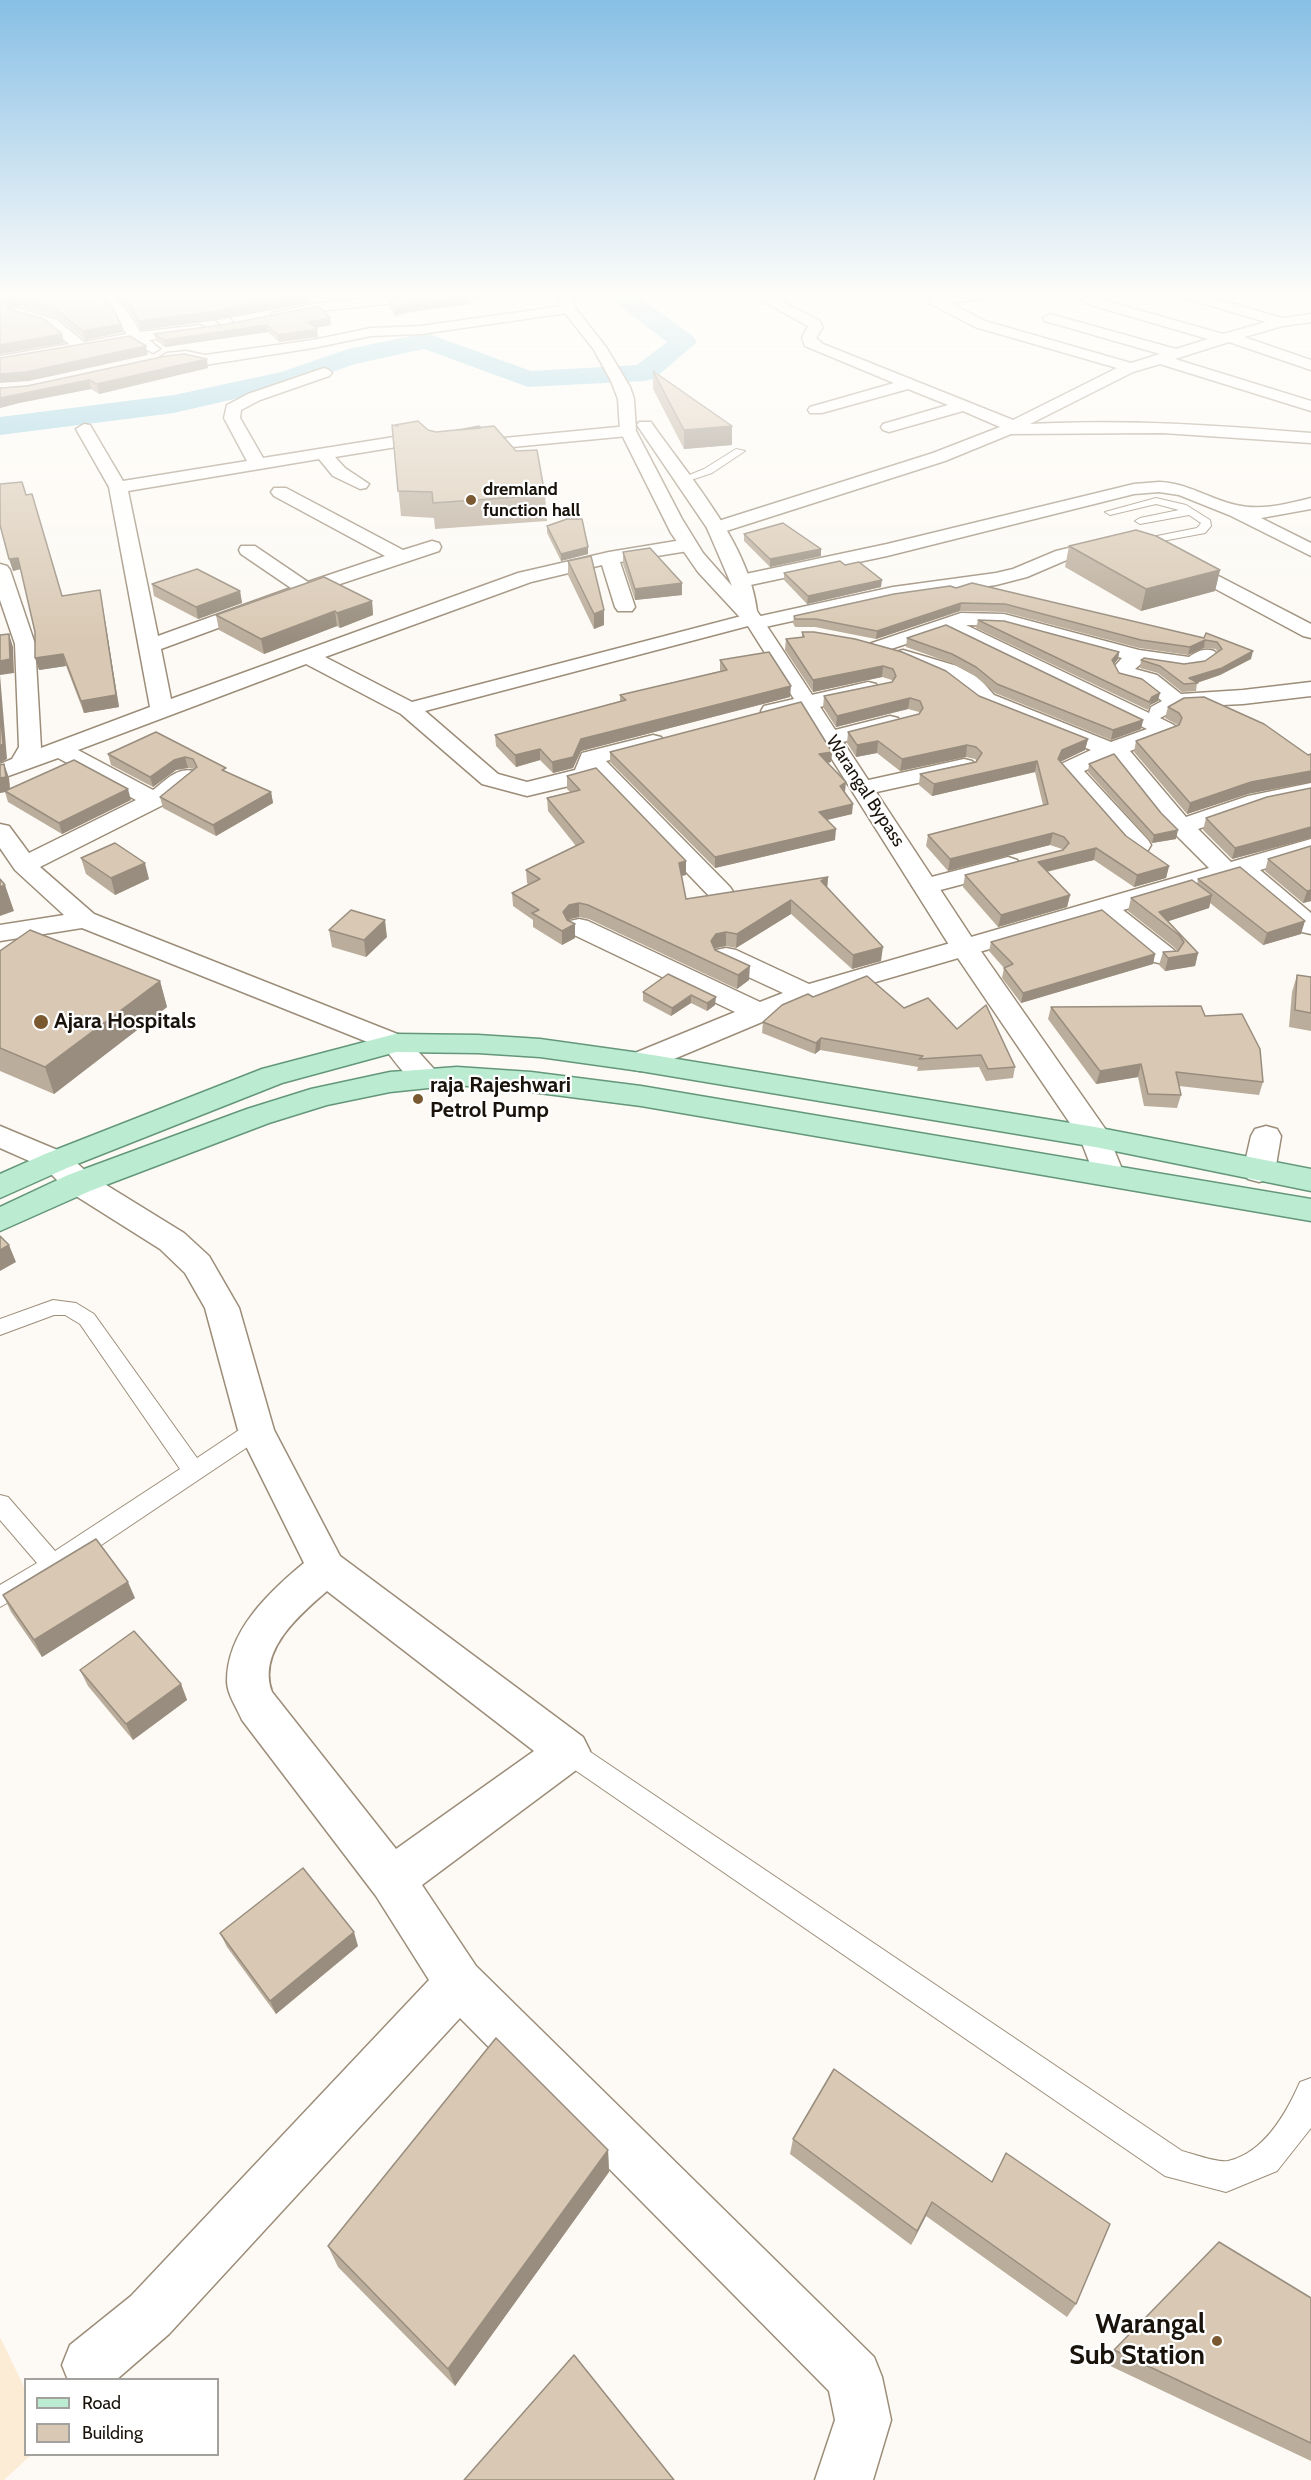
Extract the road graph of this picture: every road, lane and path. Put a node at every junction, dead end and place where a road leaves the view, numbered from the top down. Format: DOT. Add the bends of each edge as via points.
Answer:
graph roads {
  1 [pos="232,409"];
  2 [pos="626,409"];
  3 [pos="632,409"];
  4 [pos="824,409"];
  5 [pos="954,409"];
  6 [pos="969,409"];
  7 [pos="1048,409"];
  8 [pos="816,411"];
  9 [pos="889,427"];
  10 [pos="1008,428"];
  11 [pos="84,429"];
  12 [pos="628,431"];
  13 [pos="1311,438"];
  14 [pos="740,451"];
  15 [pos="322,453"];
  16 [pos="257,463"];
  17 [pos="682,480"];
  18 [pos="360,484"];
  19 [pos="118,487"];
  20 [pos="280,492"];
  21 [pos="1311,503"];
  22 [pos="1231,510"];
  23 [pos="1110,512"];
  24 [pos="1188,512"];
  25 [pos="1140,521"];
  26 [pos="716,528"];
  27 [pos="1136,543"];
  28 [pos="688,545"];
  29 [pos="432,547"];
  30 [pos="248,550"];
  31 [pos="1311,550"];
  32 [pos="401,557"];
  33 [pos="609,558"];
  34 [pos="0,570"];
  35 [pos="741,581"];
  36 [pos="306,589"];
  37 [pos="625,607"];
  38 [pos="754,622"];
  39 [pos="946,624"];
  40 [pos="1310,632"];
  41 [pos="797,636"];
  42 [pos="150,646"];
  43 [pos="1207,655"];
  44 [pos="1138,656"];
  45 [pos="308,657"];
  46 [pos="882,686"];
  47 [pos="1311,689"];
  48 [pos="1176,701"];
  49 [pos="807,702"];
  50 [pos="162,710"];
  51 [pos="410,710"];
  52 [pos="750,717"];
  53 [pos="909,718"];
  54 [pos="1146,720"];
  55 [pos="670,737"];
  56 [pos="831,738"];
  57 [pos="59,749"];
  58 [pos="1110,750"];
  59 [pos="590,758"];
  60 [pos="22,763"];
  61 [pos="966,766"];
  62 [pos="0,772"];
  63 [pos="186,776"];
  64 [pos="863,788"];
  65 [pos="1310,791"];
  66 [pos="154,800"];
  67 [pos="1182,826"];
  68 [pos="0,831"];
  69 [pos="1139,845"];
  70 [pos="1311,847"];
  71 [pos="1028,861"];
  72 [pos="24,865"];
  73 [pos="1233,869"];
  74 [pos="926,886"];
  75 [pos="721,892"];
  76 [pos="1104,907"];
  77 [pos="85,920"];
  78 [pos="1311,926"];
  79 [pos="579,927"];
  80 [pos="0,933"];
  81 [pos="964,948"];
  82 [pos="726,956"];
  83 [pos="1164,956"];
  84 [pos="807,993"];
  85 [pos="759,1013"];
  86 [pos="395,1043"];
  87 [pos="640,1062"];
  88 [pos="428,1079"];
  89 [pos="0,1136"];
  90 [pos="1266,1136"];
  91 [pos="1095,1137"];
  92 [pos="1259,1171"];
  93 [pos="68,1172"];
  94 [pos="1108,1174"];
  95 [pos="1311,1180"];
  96 [pos="0,1187"];
  97 [pos="1311,1210"];
  98 [pos="0,1220"];
  99 [pos="0,1327"];
  100 [pos="256,1430"];
  101 [pos="194,1472"];
  102 [pos="0,1504"];
  103 [pos="53,1565"];
  104 [pos="326,1568"];
  105 [pos="0,1597"];
  106 [pos="568,1750"];
  107 [pos="392,1880"];
  108 [pos="459,1983"];
  109 [pos="1311,2093"];
  110 [pos="90,2365"];
  111 [pos="844,2480"];
  1 -- 16 [label="street" via="232,418"];
  2 -- 12 [label="street, Warangal Bypass"];
  3 -- 17 [label="street"];
  4 -- 8 [label="street"];
  5 -- 9 [label="street"];
  6 -- 10 [label="street"];
  7 -- 10 [label="street"];
  10 -- 13 [label="street" via="1186,428"];
  10 -- 26 [label="street" via="939,457"];
  11 -- 19 [label="street"];
  12 -- 15 [label="street" via="438,449 425,437"];
  12 -- 28 [label="street, Warangal Bypass"];
  14 -- 17 [label="lane" via="708,471"];
  15 -- 16 [label="street"];
  15 -- 18 [label="street" via="339,472"];
  16 -- 19 [label="street"];
  17 -- 26 [label="street"];
  19 -- 42 [label="street"];
  20 -- 32 [label="street"];
  21 -- 22 [label="street" via="1273,512"];
  22 -- 31 [label="street"];
  22 -- 35 [label="street" via="1166,486 1143,488"];
  23 -- 24 [label="lane" via="1156,501 1172,503"];
  24 -- 25 [label="lane"];
  24 -- 27 [label="lane" via="1206,522 1201,531"];
  26 -- 35 [label="street"];
  27 -- 38 [label="street" via="1079,551 996,579 893,593"];
  27 -- 40 [label="street" via="1159,551"];
  28 -- 33 [label="street"];
  28 -- 38 [label="street, Warangal Bypass"];
  29 -- 32 [label="street"];
  30 -- 36 [label="street"];
  32 -- 36 [label="street"];
  33 -- 37 [label="street"];
  33 -- 45 [label="street" via="525,577"];
  34 -- 60 [label="street" via="25,644 30,747"];
  35 -- 38 [label="street"];
  36 -- 42 [label="street"];
  38 -- 41 [label="street"];
  38 -- 49 [label="street, Warangal Bypass"];
  38 -- 51 [label="street"];
  39 -- 44 [label="street" via="961,619 1004,620"];
  39 -- 54 [label="street"];
  39 -- 58 [label="street" via="867,646 955,673 981,690 986,700"];
  42 -- 50 [label="street"];
  43 -- 44 [label="street" via="1193,664"];
  44 -- 48 [label="street" via="1124,668 1126,673 1149,680"];
  45 -- 50 [label="street"];
  45 -- 51 [label="street"];
  46 -- 49 [label="street"];
  47 -- 48 [label="street"];
  48 -- 54 [label="street"];
  49 -- 52 [label="street"];
  49 -- 56 [label="street, Warangal Bypass"];
  50 -- 57 [label="street"];
  51 -- 59 [label="street" via="490,779 527,789 586,775"];
  53 -- 56 [label="street"];
  54 -- 58 [label="street" via="1166,730"];
  55 -- 59 [label="street"];
  56 -- 64 [label="street, Warangal Bypass"];
  57 -- 60 [label="street"];
  57 -- 66 [label="street"];
  58 -- 67 [label="street" via="1121,754"];
  58 -- 69 [label="street" via="1069,769"];
  59 -- 75 [label="street"];
  60 -- 62 [label="street"];
  61 -- 64 [label="street"];
  63 -- 66 [label="street"];
  64 -- 74 [label="street, Warangal Bypass"];
  65 -- 67 [label="street" via="1257,801"];
  66 -- 72 [label="street"];
  67 -- 73 [label="street"];
  68 -- 72 [label="street"];
  70 -- 73 [label="street"];
  71 -- 74 [label="street"];
  72 -- 77 [label="street"];
  73 -- 76 [label="street"];
  73 -- 78 [label="street"];
  74 -- 81 [label="street, Warangal Bypass"];
  76 -- 81 [label="street"];
  76 -- 83 [label="street"];
  77 -- 80 [label="street"];
  77 -- 86 [label="street"];
  79 -- 85 [label="street"];
  81 -- 84 [label="street"];
  81 -- 91 [label="street, Warangal Bypass"];
  82 -- 84 [label="street"];
  84 -- 85 [label="street"];
  85 -- 87 [label="street"];
  86 -- 87 [label="main road" via="540,1048"];
  86 -- 88 [label="street"];
  86 -- 93 [label="main road" via="272,1076"];
  87 -- 91 [label="main road"];
  88 -- 93 [label="main road" via="390,1082 322,1096"];
  88 -- 94 [label="main road" via="458,1076 641,1096"];
  89 -- 93 [label="street"];
  90 -- 92 [label="street"];
  91 -- 92 [label="main road"];
  91 -- 94 [label="street, Warangal Bypass"];
  92 -- 95 [label="main road"];
  93 -- 96 [label="main road"];
  93 -- 98 [label="main road"];
  93 -- 100 [label="street" via="172,1241 197,1265 222,1308"];
  94 -- 97 [label="main road"];
  99 -- 101 [label="lane" via="53,1307 69,1308 87,1319"];
  100 -- 101 [label="lane"];
  100 -- 104 [label="street"];
  101 -- 103 [label="lane"];
  102 -- 103 [label="lane"];
  103 -- 105 [label="lane"];
  104 -- 106 [label="street"];
  104 -- 107 [label="street" via="283,1604 258,1638 248,1682 257,1706"];
  106 -- 107 [label="street"];
  106 -- 109 [label="lane" via="1176,2165 1226,2177 1266,2160 1299,2120"];
  107 -- 108 [label="street"];
  108 -- 110 [label="street" via="150,2315"];
  108 -- 111 [label="street" via="854,2377 863,2420"];
}
